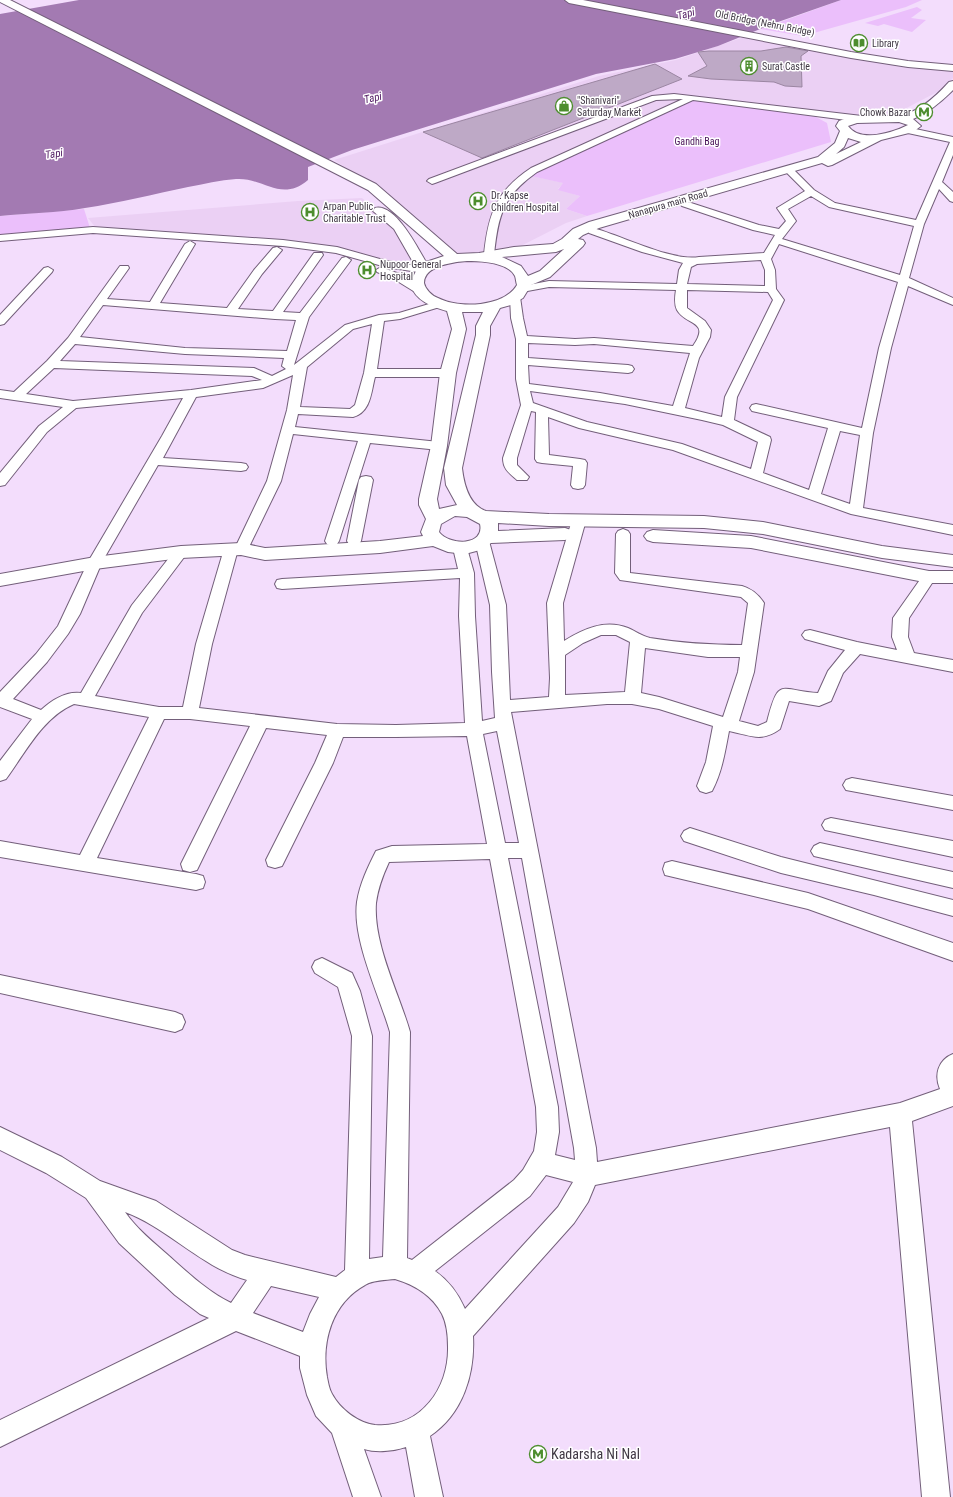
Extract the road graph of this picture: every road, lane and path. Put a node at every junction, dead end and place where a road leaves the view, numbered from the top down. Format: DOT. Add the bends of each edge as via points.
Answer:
graph roads {
  1 [pos="3,0"];
  2 [pos="569,0"];
  3 [pos="589,0"];
  4 [pos="0,5"];
  5 [pos="817,46"];
  6 [pos="953,64"];
  7 [pos="953,68"];
  8 [pos="953,84"];
  9 [pos="899,118"];
  10 [pos="858,120"];
  11 [pos="915,127"];
  12 [pos="846,131"];
  13 [pos="876,139"];
  14 [pos="953,140"];
  15 [pos="953,144"];
  16 [pos="792,173"];
  17 [pos="432,181"];
  18 [pos="936,182"];
  19 [pos="811,192"];
  20 [pos="953,199"];
  21 [pos="685,204"];
  22 [pos="919,224"];
  23 [pos="593,231"];
  24 [pos="779,237"];
  25 [pos="0,238"];
  26 [pos="0,244"];
  27 [pos="190,244"];
  28 [pos="277,250"];
  29 [pos="318,255"];
  30 [pos="485,256"];
  31 [pos="768,256"];
  32 [pos="454,258"];
  33 [pos="346,260"];
  34 [pos="691,262"];
  35 [pos="124,268"];
  36 [pos="48,270"];
  37 [pos="424,270"];
  38 [pos="904,280"];
  39 [pos="682,287"];
  40 [pos="771,289"];
  41 [pos="419,290"];
  42 [pos="521,290"];
  43 [pos="100,302"];
  44 [pos="953,302"];
  45 [pos="153,306"];
  46 [pos="446,306"];
  47 [pos="493,307"];
  48 [pos="230,312"];
  49 [pos="275,316"];
  50 [pos="303,317"];
  51 [pos="379,318"];
  52 [pos="0,322"];
  53 [pos="522,339"];
  54 [pos="72,340"];
  55 [pos="697,350"];
  56 [pos="291,355"];
  57 [pos="521,361"];
  58 [pos="51,364"];
  59 [pos="301,366"];
  60 [pos="628,369"];
  61 [pos="370,373"];
  62 [pos="448,373"];
  63 [pos="284,375"];
  64 [pos="272,380"];
  65 [pos="523,387"];
  66 [pos="0,394"];
  67 [pos="192,394"];
  68 [pos="17,396"];
  69 [pos="73,405"];
  70 [pos="526,405"];
  71 [pos="756,408"];
  72 [pos="293,410"];
  73 [pos="542,410"];
  74 [pos="678,410"];
  75 [pos="727,422"];
  76 [pos="835,426"];
  77 [pos="287,430"];
  78 [pos="867,433"];
  79 [pos="365,438"];
  80 [pos="439,446"];
  81 [pos="154,461"];
  82 [pos="240,467"];
  83 [pos="756,476"];
  84 [pos="522,477"];
  85 [pos="366,480"];
  86 [pos="0,482"];
  87 [pos="578,486"];
  88 [pos="814,496"];
  89 [pos="856,511"];
  90 [pos="476,514"];
  91 [pos="577,528"];
  92 [pos="434,529"];
  93 [pos="953,530"];
  94 [pos="623,534"];
  95 [pos="484,539"];
  96 [pos="354,540"];
  97 [pos="332,541"];
  98 [pos="460,548"];
  99 [pos="241,550"];
  100 [pos="181,552"];
  101 [pos="953,561"];
  102 [pos="95,563"];
  103 [pos="467,573"];
  104 [pos="929,576"];
  105 [pos="953,577"];
  106 [pos="0,580"];
  107 [pos="282,584"];
  108 [pos="810,635"];
  109 [pos="638,640"];
  110 [pos="857,648"];
  111 [pos="749,651"];
  112 [pos="557,653"];
  113 [pos="907,656"];
  114 [pos="953,666"];
  115 [pos="632,698"];
  116 [pos="0,700"];
  117 [pos="85,700"];
  118 [pos="556,702"];
  119 [pos="159,713"];
  120 [pos="190,713"];
  121 [pos="503,715"];
  122 [pos="44,717"];
  123 [pos="260,721"];
  124 [pos="726,724"];
  125 [pos="474,729"];
  126 [pos="337,730"];
  127 [pos="0,774"];
  128 [pos="852,785"];
  129 [pos="706,786"];
  130 [pos="953,803"];
  131 [pos="831,825"];
  132 [pos="690,836"];
  133 [pos="0,849"];
  134 [pos="953,849"];
  135 [pos="498,850"];
  136 [pos="530,850"];
  137 [pos="820,851"];
  138 [pos="275,860"];
  139 [pos="85,864"];
  140 [pos="190,864"];
  141 [pos="672,868"];
  142 [pos="953,880"];
  143 [pos="196,882"];
  144 [pos="953,908"];
  145 [pos="953,952"];
  146 [pos="322,967"];
  147 [pos="0,984"];
  148 [pos="175,1022"];
  149 [pos="953,1064"];
  150 [pos="953,1093"];
  151 [pos="900,1114"];
  152 [pos="0,1138"];
  153 [pos="542,1162"];
  154 [pos="587,1175"];
  155 [pos="94,1190"];
  156 [pos="405,1270"];
  157 [pos="266,1272"];
  158 [pos="348,1283"];
  159 [pos="235,1318"];
  160 [pos="460,1332"];
  161 [pos="312,1348"];
  162 [pos="343,1425"];
  163 [pos="416,1430"];
  164 [pos="0,1434"];
  165 [pos="367,1497"];
  166 [pos="429,1497"];
  167 [pos="936,1497"];
  1 -- 32 [label="main road" via="372,187"];
  2 -- 5 [label="main road, Old Bridge (Nehru Bridge)"];
  3 -- 5 [label="main road, Old Bridge (Nehru Bridge)"];
  4 -- 37 [label="main road" via="363,196 398,227"];
  5 -- 6 [label="main road"];
  5 -- 7 [label="main road" via="908,64"];
  8 -- 9 [label="main road" via="947,92 913,116"];
  9 -- 10 [label="main road"];
  9 -- 11 [label="main road" via="911,122"];
  10 -- 12 [label="main road, Nanapura main Road" via="843,123"];
  10 -- 17 [label="street" via="697,98 655,98"];
  10 -- 30 [label="street" via="689,100 522,178 500,202 490,230"];
  11 -- 13 [label="main road, Nanapura main Road"];
  11 -- 14 [label="street"];
  12 -- 13 [label="main road" via="860,137"];
  12 -- 30 [label="main road, Nanapura main Road" via="840,145 822,159 594,225 578,232 556,248"];
  13 -- 16 [label="main road, Nanapura main Road" via="829,162"];
  15 -- 18 [label="street"];
  16 -- 19 [label="street"];
  16 -- 21 [label="main road, Nanapura main Road"];
  18 -- 20 [label="street"];
  18 -- 22 [label="street"];
  19 -- 22 [label="street" via="832,205"];
  19 -- 24 [label="street" via="782,208 791,221"];
  21 -- 23 [label="main road, Nanapura main Road"];
  21 -- 24 [label="street"];
  22 -- 38 [label="street"];
  23 -- 34 [label="street" via="650,252"];
  23 -- 42 [label="main road, Nanapura main Road" via="545,274"];
  24 -- 31 [label="street"];
  24 -- 38 [label="street"];
  25 -- 37 [label="street" via="93,230 275,242 330,248 386,264"];
  26 -- 27 [label="street" via="86,237"];
  27 -- 28 [label="street"];
  27 -- 45 [label="street"];
  28 -- 29 [label="street"];
  28 -- 48 [label="street"];
  29 -- 33 [label="street"];
  29 -- 49 [label="street"];
  30 -- 32 [label="main road"];
  30 -- 42 [label="main road" via="516,269 522,276"];
  31 -- 34 [label="street"];
  31 -- 40 [label="street" via="766,259 770,270"];
  32 -- 37 [label="main road"];
  33 -- 41 [label="street" via="398,276"];
  33 -- 50 [label="street"];
  34 -- 39 [label="street" via="684,271"];
  35 -- 43 [label="street"];
  36 -- 52 [label="street"];
  37 -- 41 [label="main road" via="418,276"];
  38 -- 44 [label="street"];
  38 -- 78 [label="street" via="885,348"];
  39 -- 40 [label="street"];
  39 -- 42 [label="street" via="549,284"];
  39 -- 55 [label="street" via="683,311 693,316 705,330 705,336"];
  40 -- 75 [label="street" via="779,300 731,397"];
  41 -- 46 [label="main road" via="425,297"];
  42 -- 47 [label="main road, Nanapura main Road" via="505,303"];
  42 -- 53 [label="street" via="517,318"];
  43 -- 45 [label="street"];
  43 -- 54 [label="street"];
  45 -- 48 [label="street"];
  46 -- 47 [label="main road, Nanapura main Road" via="473,309"];
  46 -- 51 [label="street"];
  46 -- 62 [label="main road" via="459,328"];
  47 -- 90 [label="main road" via="483,326 453,468 455,485"];
  48 -- 49 [label="street"];
  49 -- 50 [label="street"];
  50 -- 56 [label="street"];
  51 -- 59 [label="street" via="349,327"];
  51 -- 61 [label="street"];
  53 -- 55 [label="street" via="594,341"];
  53 -- 57 [label="street"];
  54 -- 56 [label="street" via="185,351"];
  54 -- 58 [label="street"];
  55 -- 74 [label="street"];
  56 -- 63 [label="street"];
  57 -- 60 [label="street"];
  57 -- 65 [label="street"];
  58 -- 64 [label="street" via="254,372"];
  58 -- 68 [label="street"];
  59 -- 63 [label="street"];
  59 -- 72 [label="street"];
  61 -- 62 [label="street"];
  61 -- 72 [label="street" via="361,408 353,413"];
  62 -- 80 [label="main road"];
  63 -- 64 [label="street"];
  64 -- 67 [label="street" via="263,384"];
  65 -- 70 [label="street"];
  65 -- 74 [label="street" via="573,392"];
  66 -- 68 [label="street"];
  67 -- 69 [label="street"];
  67 -- 81 [label="street"];
  68 -- 69 [label="street"];
  69 -- 86 [label="street" via="43,429"];
  70 -- 73 [label="street"];
  70 -- 84 [label="street" via="510,458 510,466"];
  71 -- 76 [label="street"];
  72 -- 77 [label="street"];
  73 -- 83 [label="street" via="583,425 677,447"];
  73 -- 87 [label="street" via="542,459 580,463"];
  74 -- 75 [label="street"];
  75 -- 83 [label="street" via="765,440"];
  76 -- 78 [label="street"];
  76 -- 88 [label="street"];
  77 -- 79 [label="street"];
  77 -- 99 [label="street" via="274,481"];
  78 -- 89 [label="street"];
  79 -- 80 [label="street"];
  79 -- 97 [label="street"];
  80 -- 92 [label="main road" via="428,499"];
  81 -- 82 [label="street"];
  81 -- 102 [label="street"];
  83 -- 88 [label="street"];
  85 -- 96 [label="street"];
  88 -- 89 [label="street"];
  89 -- 93 [label="street"];
  90 -- 91 [label="main road"];
  90 -- 92 [label="main road" via="462,510 447,512"];
  90 -- 95 [label="main road" via="489,527"];
  91 -- 94 [label="main road"];
  91 -- 95 [label="main road"];
  91 -- 101 [label="main road" via="704,522 764,528 882,552"];
  91 -- 112 [label="street" via="556,596"];
  92 -- 96 [label="main road"];
  92 -- 98 [label="main road" via="442,544"];
  92 -- 99 [label="main road" via="380,547 265,554"];
  94 -- 104 [label="main road" via="751,542"];
  94 -- 111 [label="street" via="622,573 625,577 748,593 756,604"];
  95 -- 98 [label="main road" via="476,545"];
  95 -- 121 [label="street" via="498,605"];
  96 -- 97 [label="main road"];
  97 -- 99 [label="main road" via="266,543"];
  98 -- 103 [label="street"];
  99 -- 100 [label="main road"];
  99 -- 120 [label="street" via="204,644"];
  100 -- 102 [label="main road"];
  100 -- 117 [label="street" via="137,609"];
  102 -- 106 [label="main road"];
  102 -- 116 [label="street" via="63,631"];
  103 -- 107 [label="street"];
  103 -- 125 [label="street"];
  104 -- 105 [label="main road"];
  104 -- 113 [label="street" via="901,618 900,637"];
  108 -- 110 [label="street"];
  109 -- 111 [label="street" via="708,651"];
  109 -- 112 [label="street" via="618,630 598,630"];
  109 -- 115 [label="street"];
  110 -- 113 [label="street"];
  110 -- 124 [label="street" via="841,662 830,680 825,697 818,700 786,694 781,699 774,725 767,730 758,732"];
  111 -- 124 [label="street" via="745,680"];
  112 -- 118 [label="street"];
  113 -- 114 [label="street"];
  115 -- 118 [label="street"];
  115 -- 124 [label="street" via="659,703"];
  116 -- 122 [label="street"];
  117 -- 119 [label="street"];
  117 -- 122 [label="street" via="73,698 63,701"];
  118 -- 121 [label="street"];
  119 -- 120 [label="street"];
  119 -- 139 [label="street"];
  120 -- 123 [label="street"];
  121 -- 125 [label="street"];
  121 -- 136 [label="street"];
  122 -- 127 [label="street"];
  123 -- 126 [label="street"];
  123 -- 140 [label="street"];
  124 -- 129 [label="street"];
  125 -- 126 [label="street"];
  125 -- 135 [label="street"];
  126 -- 138 [label="street" via="324,763"];
  128 -- 130 [label="street"];
  131 -- 134 [label="street"];
  132 -- 144 [label="street" via="782,865"];
  133 -- 139 [label="street"];
  135 -- 136 [label="street"];
  135 -- 153 [label="street" via="547,1107 549,1130"];
  135 -- 156 [label="street" via="383,856 368,892 366,922 369,940 400,1032"];
  136 -- 154 [label="street" via="585,1148"];
  137 -- 142 [label="street"];
  139 -- 143 [label="street"];
  141 -- 145 [label="street" via="808,901"];
  146 -- 158 [label="street" via="345,980 362,1036"];
  147 -- 148 [label="street"];
  149 -- 150 [label="street" via="949,1068 947,1080"];
  150 -- 151 [label="street"];
  151 -- 154 [label="street"];
  151 -- 167 [label="street"];
  152 -- 155 [label="street" via="54,1165"];
  153 -- 154 [label="street"];
  153 -- 156 [label="street" via="522,1188"];
  154 -- 160 [label="street" via="580,1194 566,1215"];
  155 -- 157 [label="street" via="148,1209 224,1258 244,1267"];
  155 -- 159 [label="street" via="127,1235 184,1286 208,1304"];
  156 -- 158 [label="street" via="365,1272"];
  156 -- 160 [label="street" via="431,1281 444,1295 454,1312"];
  157 -- 158 [label="street"];
  157 -- 159 [label="street"];
  158 -- 161 [label="street" via="325,1307 316,1327"];
  159 -- 161 [label="street"];
  159 -- 164 [label="street"];
  160 -- 163 [label="street" via="461,1360 454,1388 438,1412"];
  161 -- 162 [label="street" via="312,1371 318,1392 328,1411"];
  162 -- 163 [label="street" via="366,1437 391,1439"];
  162 -- 165 [label="street"];
  163 -- 166 [label="street"];
}
